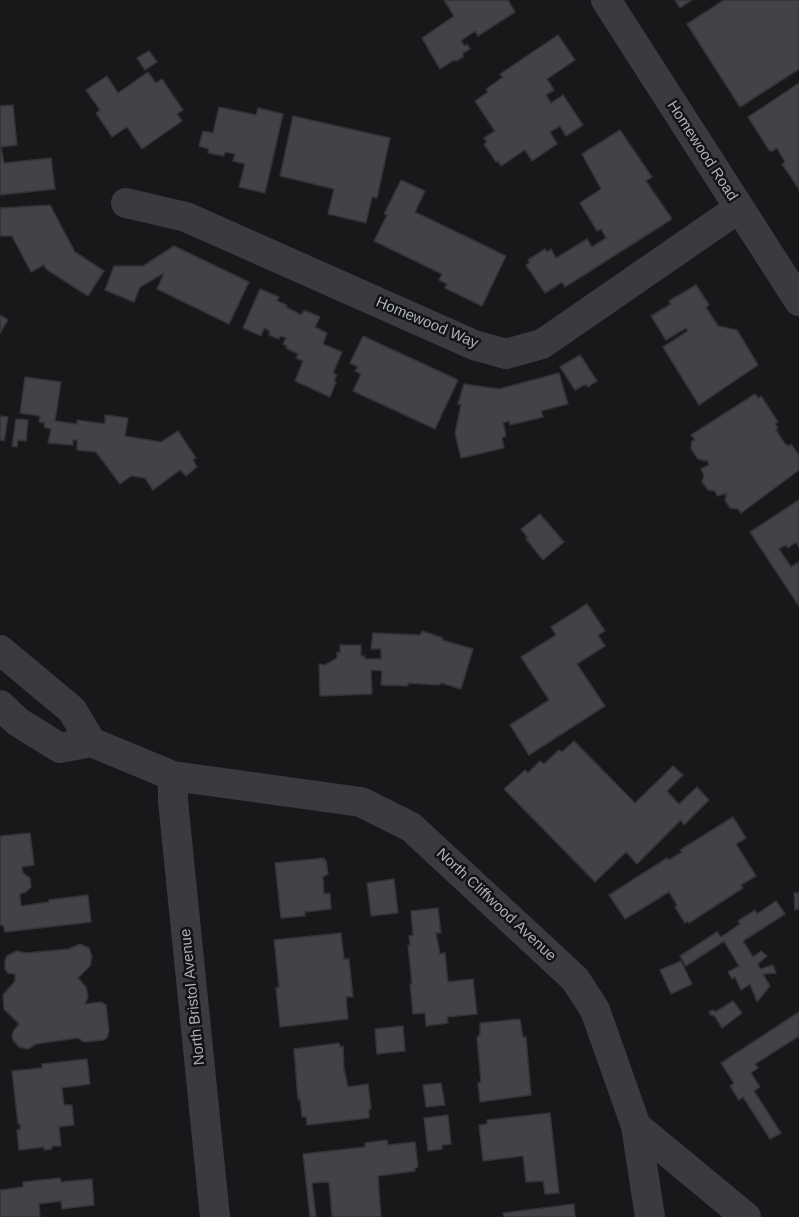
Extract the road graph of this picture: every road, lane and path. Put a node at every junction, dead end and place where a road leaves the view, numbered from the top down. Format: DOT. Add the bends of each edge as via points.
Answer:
graph roads {
  1 [pos="606,0"];
  2 [pos="126,203"];
  3 [pos="739,208"];
  4 [pos="799,301"];
  5 [pos="0,650"];
  6 [pos="6,719"];
  7 [pos="91,742"];
  8 [pos="173,776"];
  9 [pos="636,1126"];
  10 [pos="215,1217"];
  11 [pos="650,1217"];
  12 [pos="746,1217"];
  1 -- 3 [label="street, Homewood Road"];
  2 -- 3 [label="street, Homewood Way" via="186,217 474,345 506,354 542,344"];
  3 -- 4 [label="street, Homewood Road"];
  5 -- 7 [label="street" via="72,710"];
  6 -- 7 [label="street" via="60,748"];
  7 -- 8 [label="street, North Cliffwood Avenue"];
  8 -- 9 [label="street, North Cliffwood Avenue" via="361,802 411,827 575,978 595,1010"];
  8 -- 10 [label="street, North Bristol Avenue"];
  9 -- 11 [label="street, North Cliffwood Avenue"];
  9 -- 12 [label="street"];
}
